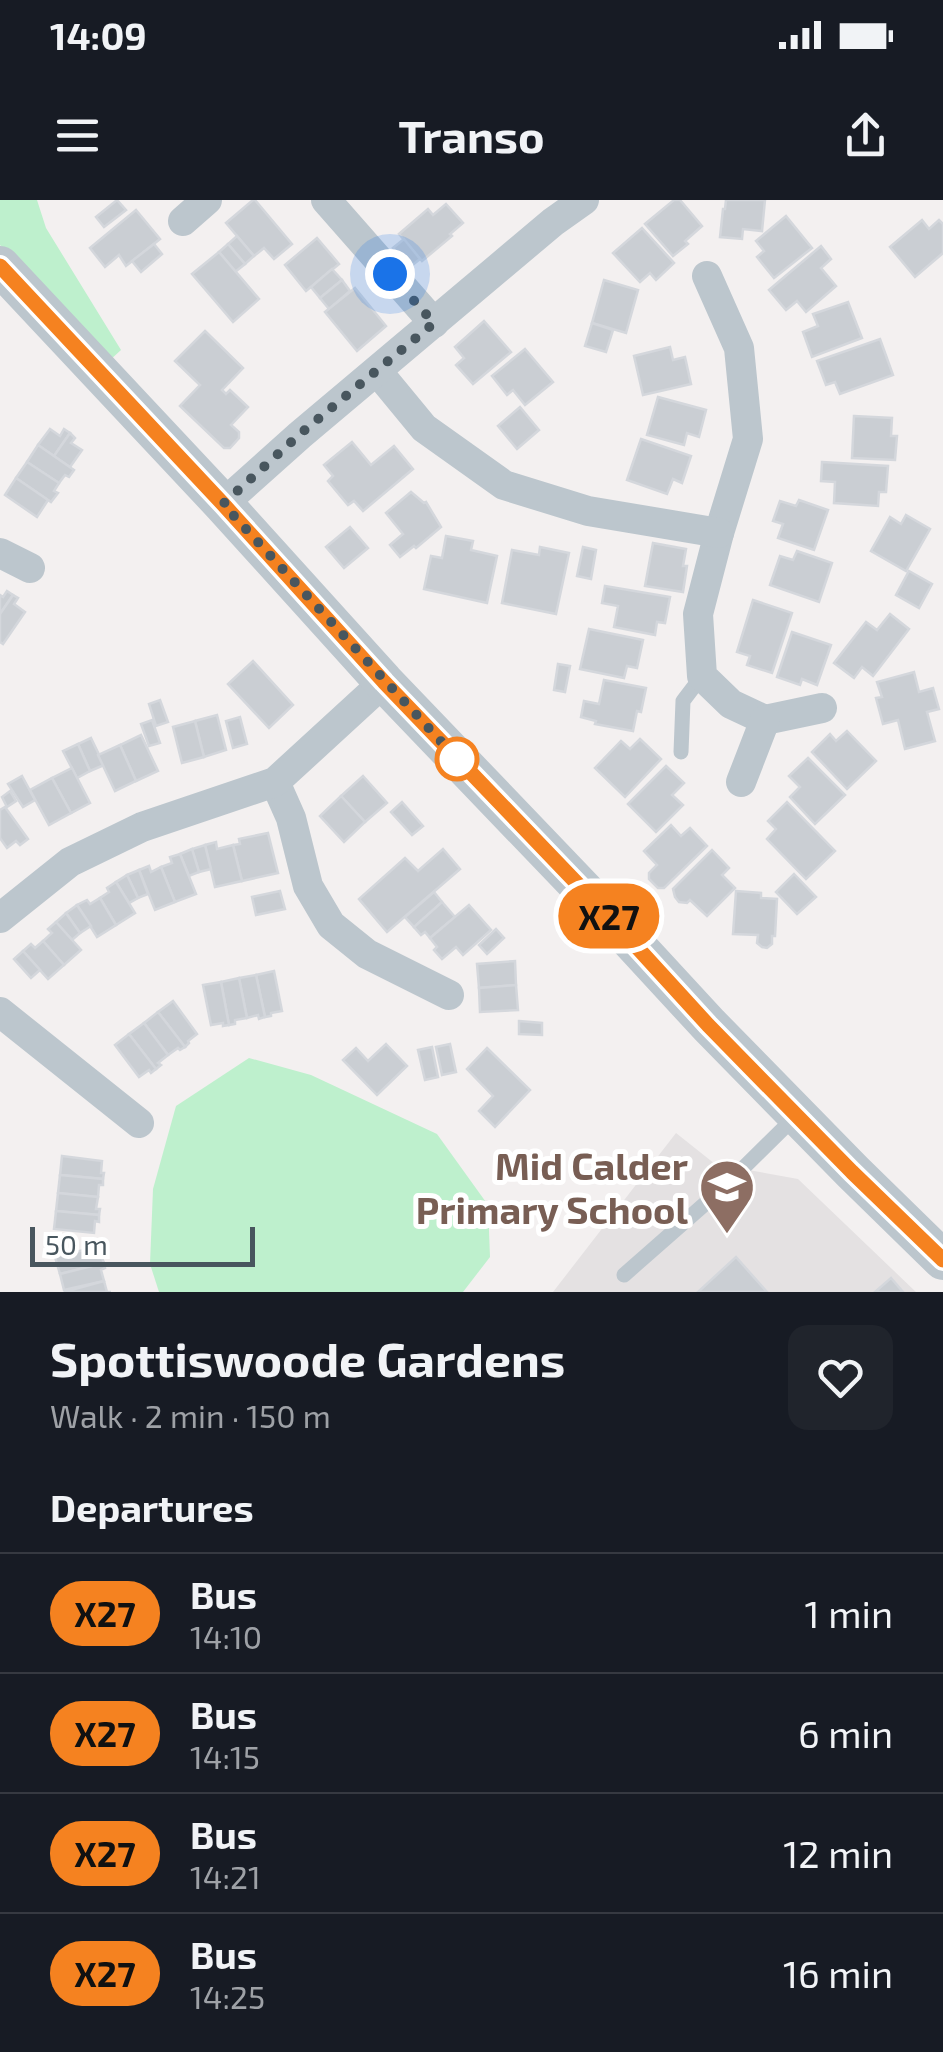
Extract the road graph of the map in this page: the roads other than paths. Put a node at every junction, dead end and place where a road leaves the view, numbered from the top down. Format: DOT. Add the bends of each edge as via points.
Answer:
graph roads {
  1 [pos="207,200"];
  2 [pos="326,200"];
  3 [pos="584,200"];
  4 [pos="183,221"];
  5 [pos="0,266"];
  6 [pos="706,276"];
  7 [pos="434,323"];
  8 [pos="377,371"];
  9 [pos="223,504"];
  10 [pos="719,534"];
  11 [pos="0,553"];
  12 [pos="30,568"];
  13 [pos="702,676"];
  14 [pos="384,682"];
  15 [pos="822,708"];
  16 [pos="765,720"];
  17 [pos="681,752"];
  18 [pos="275,782"];
  19 [pos="741,782"];
  20 [pos="0,918"];
  21 [pos="449,995"];
  22 [pos="0,1012"];
  23 [pos="798,1114"];
  24 [pos="139,1123"];
  25 [pos="943,1260"];
  26 [pos="624,1275"];
  1 -- 4 [label="street"];
  2 -- 7 [label="street"];
  3 -- 7 [label="street"];
  5 -- 9 [label="street"];
  6 -- 10 [label="street" via="739,348 748,439"];
  7 -- 8 [label="street"];
  8 -- 9 [label="street"];
  8 -- 10 [label="street" via="424,428 504,485 588,511"];
  9 -- 14 [label="street"];
  10 -- 13 [label="street" via="698,614"];
  11 -- 12 [label="street"];
  13 -- 16 [label="street" via="731,704"];
  13 -- 17 [label="lane" via="683,700"];
  14 -- 18 [label="street"];
  14 -- 23 [label="street"];
  15 -- 16 [label="street"];
  16 -- 19 [label="street"];
  18 -- 20 [label="street" via="142,827 70,862"];
  18 -- 21 [label="street" via="292,818 308,886 332,925 367,954"];
  22 -- 24 [label="street"];
  23 -- 25 [label="street"];
  23 -- 26 [label="lane"];
}
